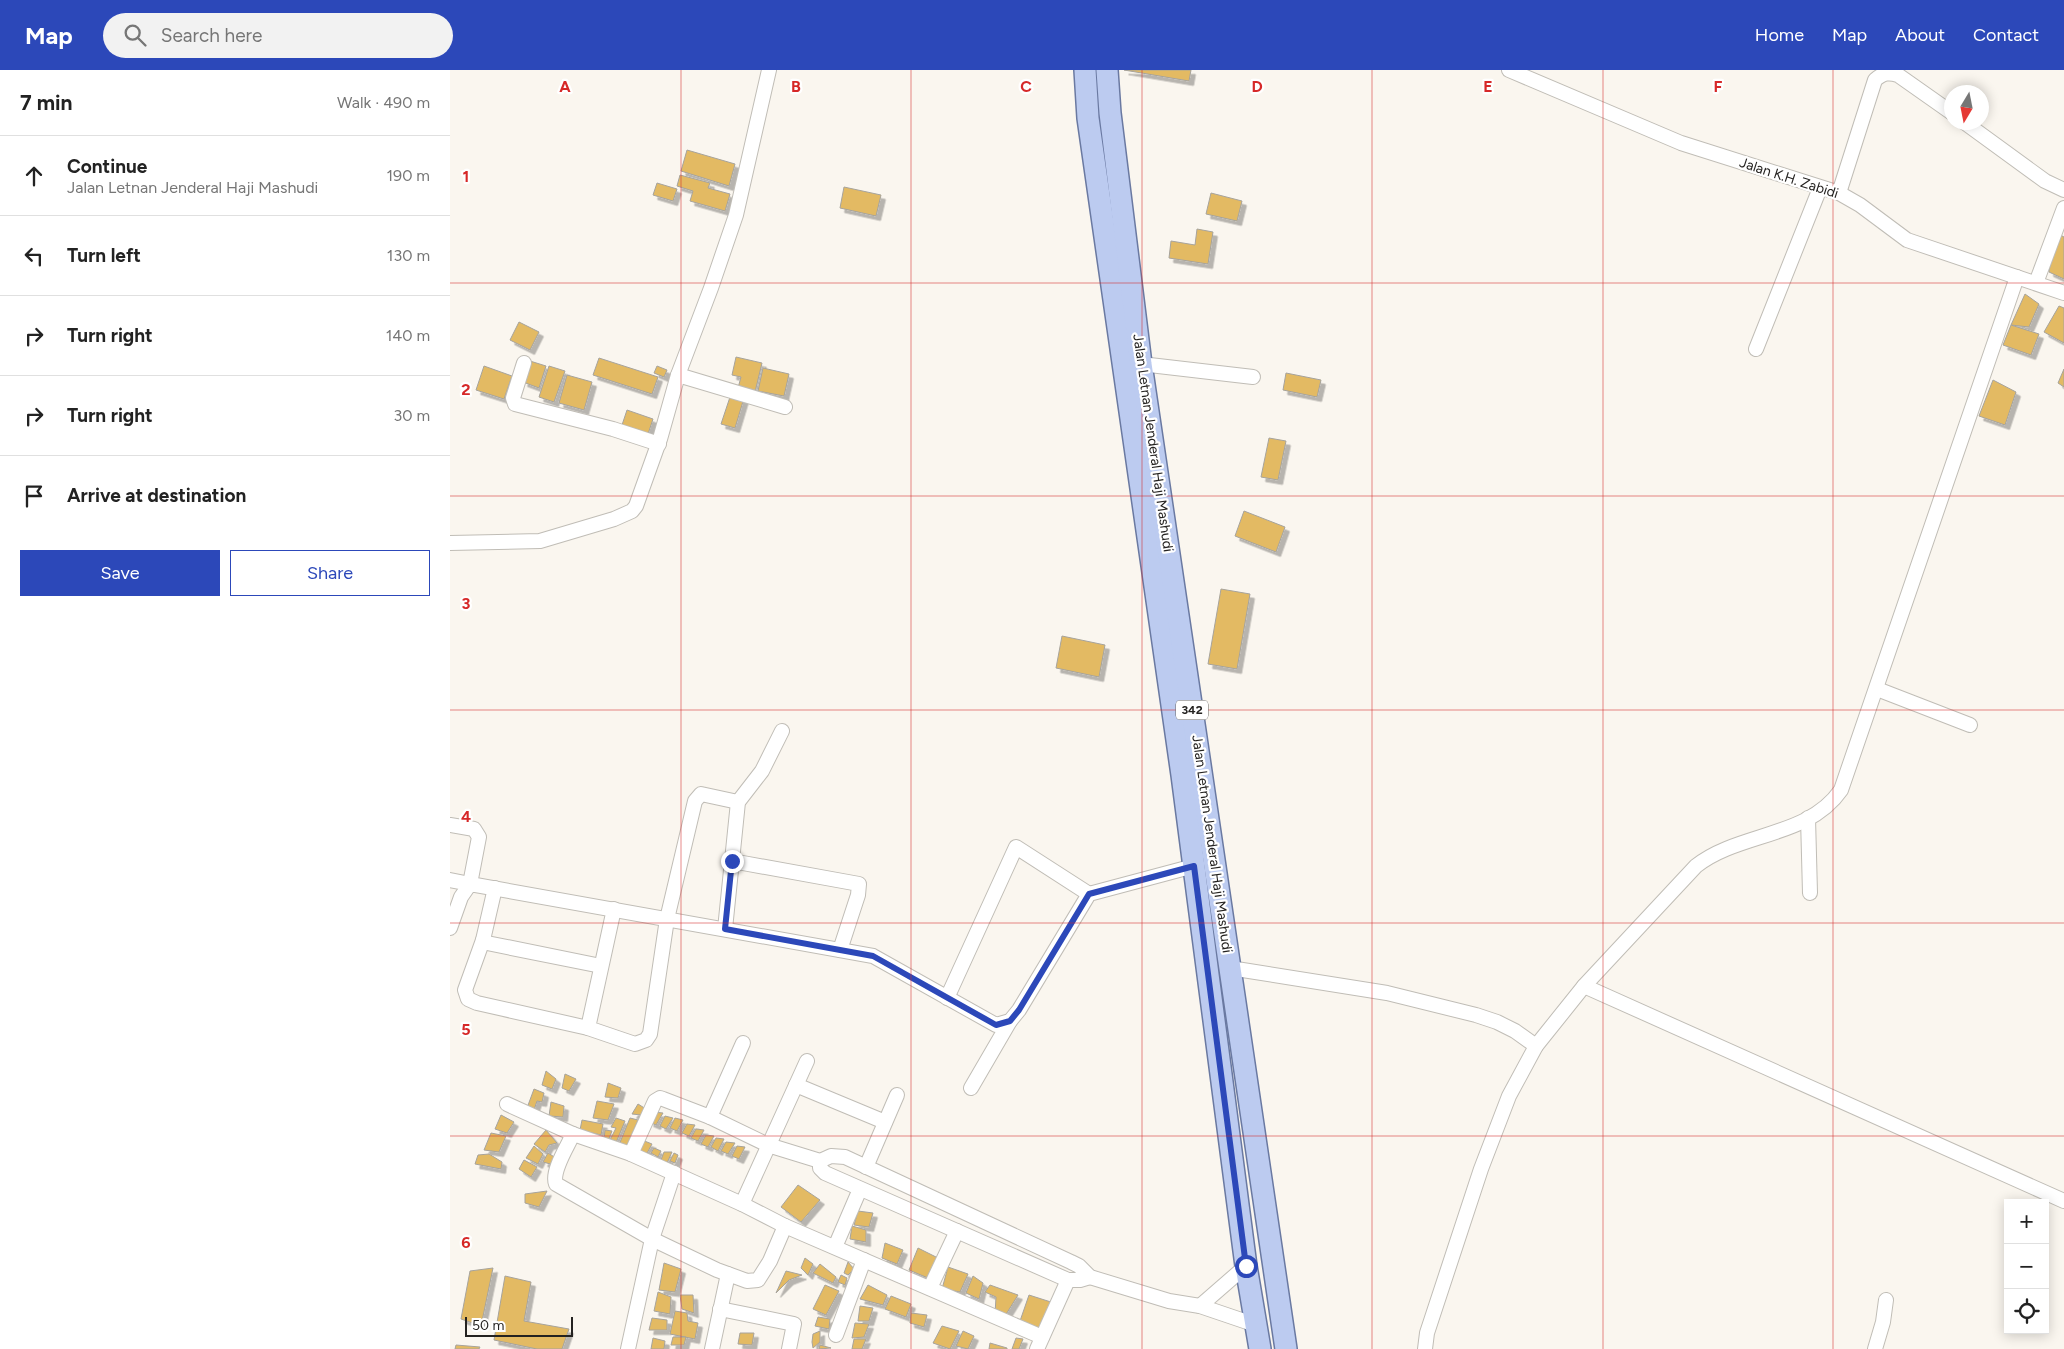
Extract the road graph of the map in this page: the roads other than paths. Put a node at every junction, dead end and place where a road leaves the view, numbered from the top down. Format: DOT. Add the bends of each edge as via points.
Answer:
graph roads {
  1 [pos="768,70"];
  2 [pos="1085,70"];
  3 [pos="1107,70"];
  4 [pos="1509,70"];
  5 [pos="1944,108"];
  6 [pos="1110,113"];
  7 [pos="1088,118"];
  8 [pos="1975,130"];
  9 [pos="1820,188"];
  10 [pos="2064,190"];
  11 [pos="1839,193"];
  12 [pos="2064,208"];
  13 [pos="2017,277"];
  14 [pos="2036,283"];
  15 [pos="2064,293"];
  16 [pos="1756,349"];
  17 [pos="524,363"];
  18 [pos="1141,364"];
  19 [pos="678,375"];
  20 [pos="1253,377"];
  21 [pos="785,407"];
  22 [pos="659,444"];
  23 [pos="450,543"];
  24 [pos="1876,689"];
  25 [pos="1970,725"];
  26 [pos="782,731"];
  27 [pos="738,802"];
  28 [pos="1808,818"];
  29 [pos="450,825"];
  30 [pos="732,861"];
  31 [pos="1194,866"];
  32 [pos="450,880"];
  33 [pos="470,884"];
  34 [pos="495,888"];
  35 [pos="1810,893"];
  36 [pos="1089,894"];
  37 [pos="614,909"];
  38 [pos="666,919"];
  39 [pos="450,928"];
  40 [pos="725,929"];
  41 [pos="483,940"];
  42 [pos="840,950"];
  43 [pos="601,966"];
  44 [pos="1230,968"];
  45 [pos="1584,986"];
  46 [pos="947,998"];
  47 [pos="1010,1021"];
  48 [pos="588,1028"];
  49 [pos="743,1043"];
  50 [pos="1536,1046"];
  51 [pos="807,1061"];
  52 [pos="796,1085"];
  53 [pos="971,1088"];
  54 [pos="897,1095"];
  55 [pos="507,1104"];
  56 [pos="710,1117"];
  57 [pos="885,1122"];
  58 [pos="573,1134"];
  59 [pos="768,1146"];
  60 [pos="631,1154"];
  61 [pos="820,1161"];
  62 [pos="866,1167"];
  63 [pos="674,1173"];
  64 [pos="860,1189"];
  65 [pos="2064,1201"];
  66 [pos="742,1204"];
  67 [pos="785,1226"];
  68 [pos="957,1231"];
  69 [pos="652,1239"];
  70 [pos="835,1247"];
  71 [pos="864,1260"];
  72 [pos="1246,1266"];
  73 [pos="728,1274"];
  74 [pos="1090,1277"];
  75 [pos="1068,1280"];
  76 [pos="930,1288"];
  77 [pos="1886,1300"];
  78 [pos="1200,1306"];
  79 [pos="720,1309"];
  80 [pos="1256,1325"];
  81 [pos="836,1335"];
  82 [pos="1039,1343"];
  83 [pos="628,1349"];
  84 [pos="712,1349"];
  85 [pos="789,1349"];
  86 [pos="1260,1349"];
  87 [pos="1286,1349"];
  88 [pos="1425,1349"];
  89 [pos="1876,1349"];
  1 -- 19 [label="street" via="736,215"];
  2 -- 7 [label="main road, Jalan Letnan Jenderal Haji Mashudi / 342"];
  3 -- 6 [label="main road, Jalan Letnan Jenderal Haji Mashudi / 342"];
  4 -- 9 [label="street, Jalan K.H. Zabidi" via="1681,143"];
  5 -- 11 [label="street" via="1898,75 1881,74 1875,80"];
  6 -- 7 [label="main road"];
  6 -- 18 [label="main road, Jalan Letnan Jenderal Haji Mashudi / 342"];
  7 -- 31 [label="main road, Jalan Letnan Jenderal Haji Mashudi / 342"];
  8 -- 10 [label="street"];
  9 -- 11 [label="street, Jalan K.H. Zabidi"];
  9 -- 16 [label="street"];
  11 -- 13 [label="street, Jalan K.H. Zabidi" via="1907,240"];
  12 -- 14 [label="street"];
  13 -- 14 [label="street, Jalan K.H. Zabidi"];
  13 -- 24 [label="street"];
  14 -- 15 [label="street, Jalan K.H. Zabidi"];
  17 -- 22 [label="street" via="512,398 515,404"];
  18 -- 20 [label="street"];
  18 -- 44 [label="main road, Jalan Letnan Jenderal Haji Mashudi / 342"];
  19 -- 21 [label="street"];
  19 -- 22 [label="street"];
  22 -- 23 [label="street" via="636,506 626,514 540,541"];
  24 -- 25 [label="street"];
  24 -- 28 [label="street" via="1841,790 1825,809"];
  26 -- 27 [label="street" via="762,772"];
  27 -- 30 [label="street"];
  27 -- 38 [label="street" via="701,794 695,801"];
  28 -- 35 [label="street"];
  28 -- 45 [label="street" via="1707,857"];
  29 -- 33 [label="street" via="474,829 479,837"];
  30 -- 40 [label="street"];
  30 -- 42 [label="street" via="859,884"];
  31 -- 36 [label="street"];
  31 -- 72 [label="main road, Jalan Letnan Jenderal Haji Mashudi / 342"];
  32 -- 33 [label="street"];
  33 -- 34 [label="street"];
  33 -- 39 [label="street" via="461,897"];
  34 -- 37 [label="street"];
  34 -- 41 [label="street"];
  36 -- 46 [label="street" via="1016,847"];
  36 -- 47 [label="street"];
  37 -- 38 [label="street"];
  37 -- 43 [label="street"];
  38 -- 40 [label="street"];
  38 -- 48 [label="street" via="650,1034 646,1040 635,1044"];
  40 -- 42 [label="street"];
  41 -- 43 [label="street"];
  41 -- 48 [label="street" via="465,990 468,999"];
  42 -- 46 [label="street" via="873,956"];
  43 -- 48 [label="street"];
  44 -- 50 [label="street" via="1387,993 1476,1015 1515,1031"];
  44 -- 87 [label="main road, Jalan Letnan Jenderal Haji Mashudi / 342"];
  45 -- 50 [label="street"];
  45 -- 65 [label="street"];
  46 -- 47 [label="street" via="996,1025"];
  47 -- 53 [label="street"];
  49 -- 56 [label="street"];
  50 -- 88 [label="street" via="1509,1096 1481,1169 1427,1333"];
  51 -- 52 [label="street"];
  52 -- 57 [label="street"];
  52 -- 59 [label="street"];
  54 -- 57 [label="street"];
  55 -- 58 [label="street"];
  56 -- 59 [label="street"];
  56 -- 60 [label="street" via="657,1099"];
  57 -- 62 [label="street"];
  58 -- 60 [label="street"];
  58 -- 69 [label="street" via="556,1172 556,1184"];
  59 -- 61 [label="street"];
  59 -- 66 [label="street"];
  60 -- 63 [label="street"];
  61 -- 62 [label="street" via="845,1157"];
  61 -- 64 [label="street" via="820,1168 825,1173"];
  62 -- 74 [label="street" via="1072,1262"];
  63 -- 66 [label="street"];
  63 -- 69 [label="street"];
  64 -- 68 [label="street"];
  64 -- 70 [label="street"];
  66 -- 67 [label="street"];
  67 -- 70 [label="street"];
  67 -- 73 [label="street" via="758,1280 747,1281"];
  68 -- 75 [label="street"];
  68 -- 76 [label="street"];
  69 -- 73 [label="street"];
  69 -- 83 [label="street"];
  70 -- 71 [label="street"];
  71 -- 76 [label="street"];
  71 -- 81 [label="street"];
  72 -- 78 [label="street"];
  72 -- 80 [label="main road, Jalan Letnan Jenderal Haji Mashudi / 342"];
  73 -- 79 [label="street"];
  74 -- 75 [label="street"];
  74 -- 78 [label="street"];
  75 -- 82 [label="street"];
  76 -- 82 [label="street"];
  77 -- 89 [label="street"];
  78 -- 80 [label="street"];
  79 -- 84 [label="street"];
  79 -- 85 [label="street" via="794,1324"];
  80 -- 86 [label="main road, Jalan Letnan Jenderal Haji Mashudi / 342"];
}
